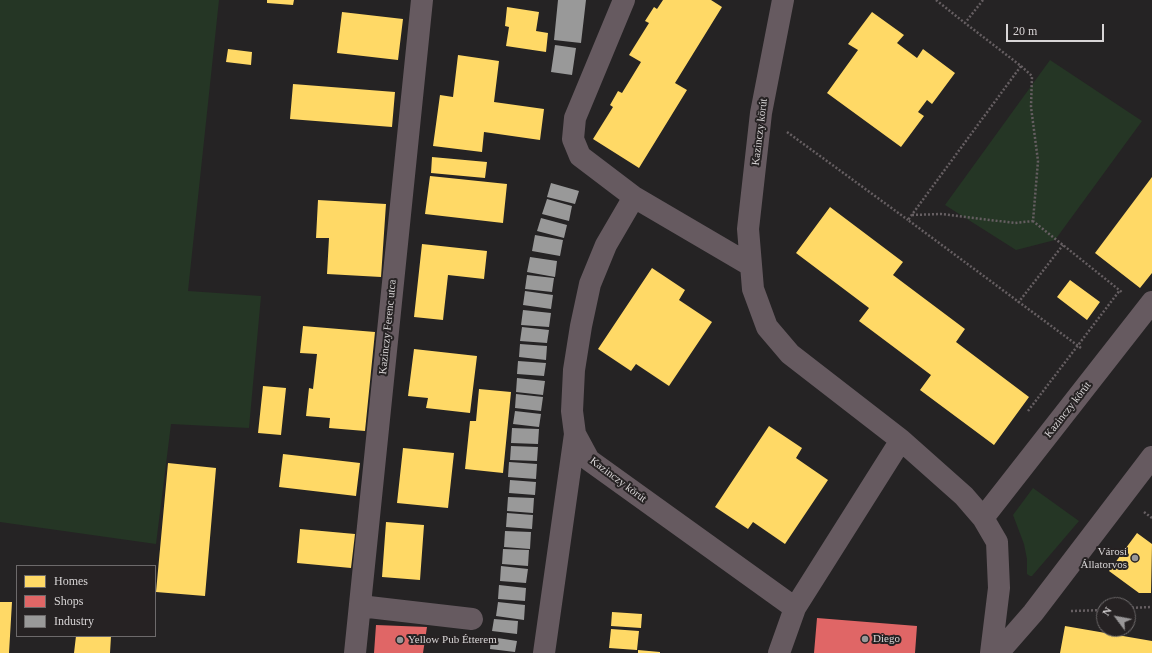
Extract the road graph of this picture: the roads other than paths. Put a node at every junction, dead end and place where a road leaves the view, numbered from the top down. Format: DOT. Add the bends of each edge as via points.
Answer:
graph roads {
  1 [pos="422,0"];
  2 [pos="624,0"];
  3 [pos="783,0"];
  4 [pos="634,198"];
  5 [pos="750,265"];
  6 [pos="1152,302"];
  7 [pos="575,434"];
  8 [pos="901,440"];
  9 [pos="1152,457"];
  10 [pos="983,518"];
  11 [pos="360,606"];
  12 [pos="795,608"];
  13 [pos="472,619"];
  14 [pos="355,653"];
  15 [pos="544,653"];
  16 [pos="779,653"];
  17 [pos="992,653"];
  18 [pos="998,653"];
  1 -- 11 [label="street, Kazinczy Ferenc utca"];
  2 -- 4 [label="street" via="575,118 572,139 580,156"];
  3 -- 5 [label="street, Kazinczy körút" via="761,113 748,229"];
  4 -- 5 [label="street"];
  4 -- 7 [label="street, Kazinczy körút" via="606,245 590,284 574,370 572,411"];
  5 -- 8 [label="street, Kazinczy körút" via="753,289 767,328 790,354"];
  6 -- 10 [label="street, Kazinczy körút"];
  7 -- 12 [label="street, Kazinczy körút" via="589,460"];
  7 -- 15 [label="street"];
  8 -- 10 [label="street, Kazinczy körút" via="964,496"];
  8 -- 12 [label="street"];
  9 -- 18 [label="street" via="1033,613"];
  10 -- 17 [label="street, Kazinczy körút" via="997,542 999,588"];
  11 -- 13 [label="street"];
  11 -- 14 [label="street, Kazinczy Ferenc utca"];
  12 -- 16 [label="street"];
}
